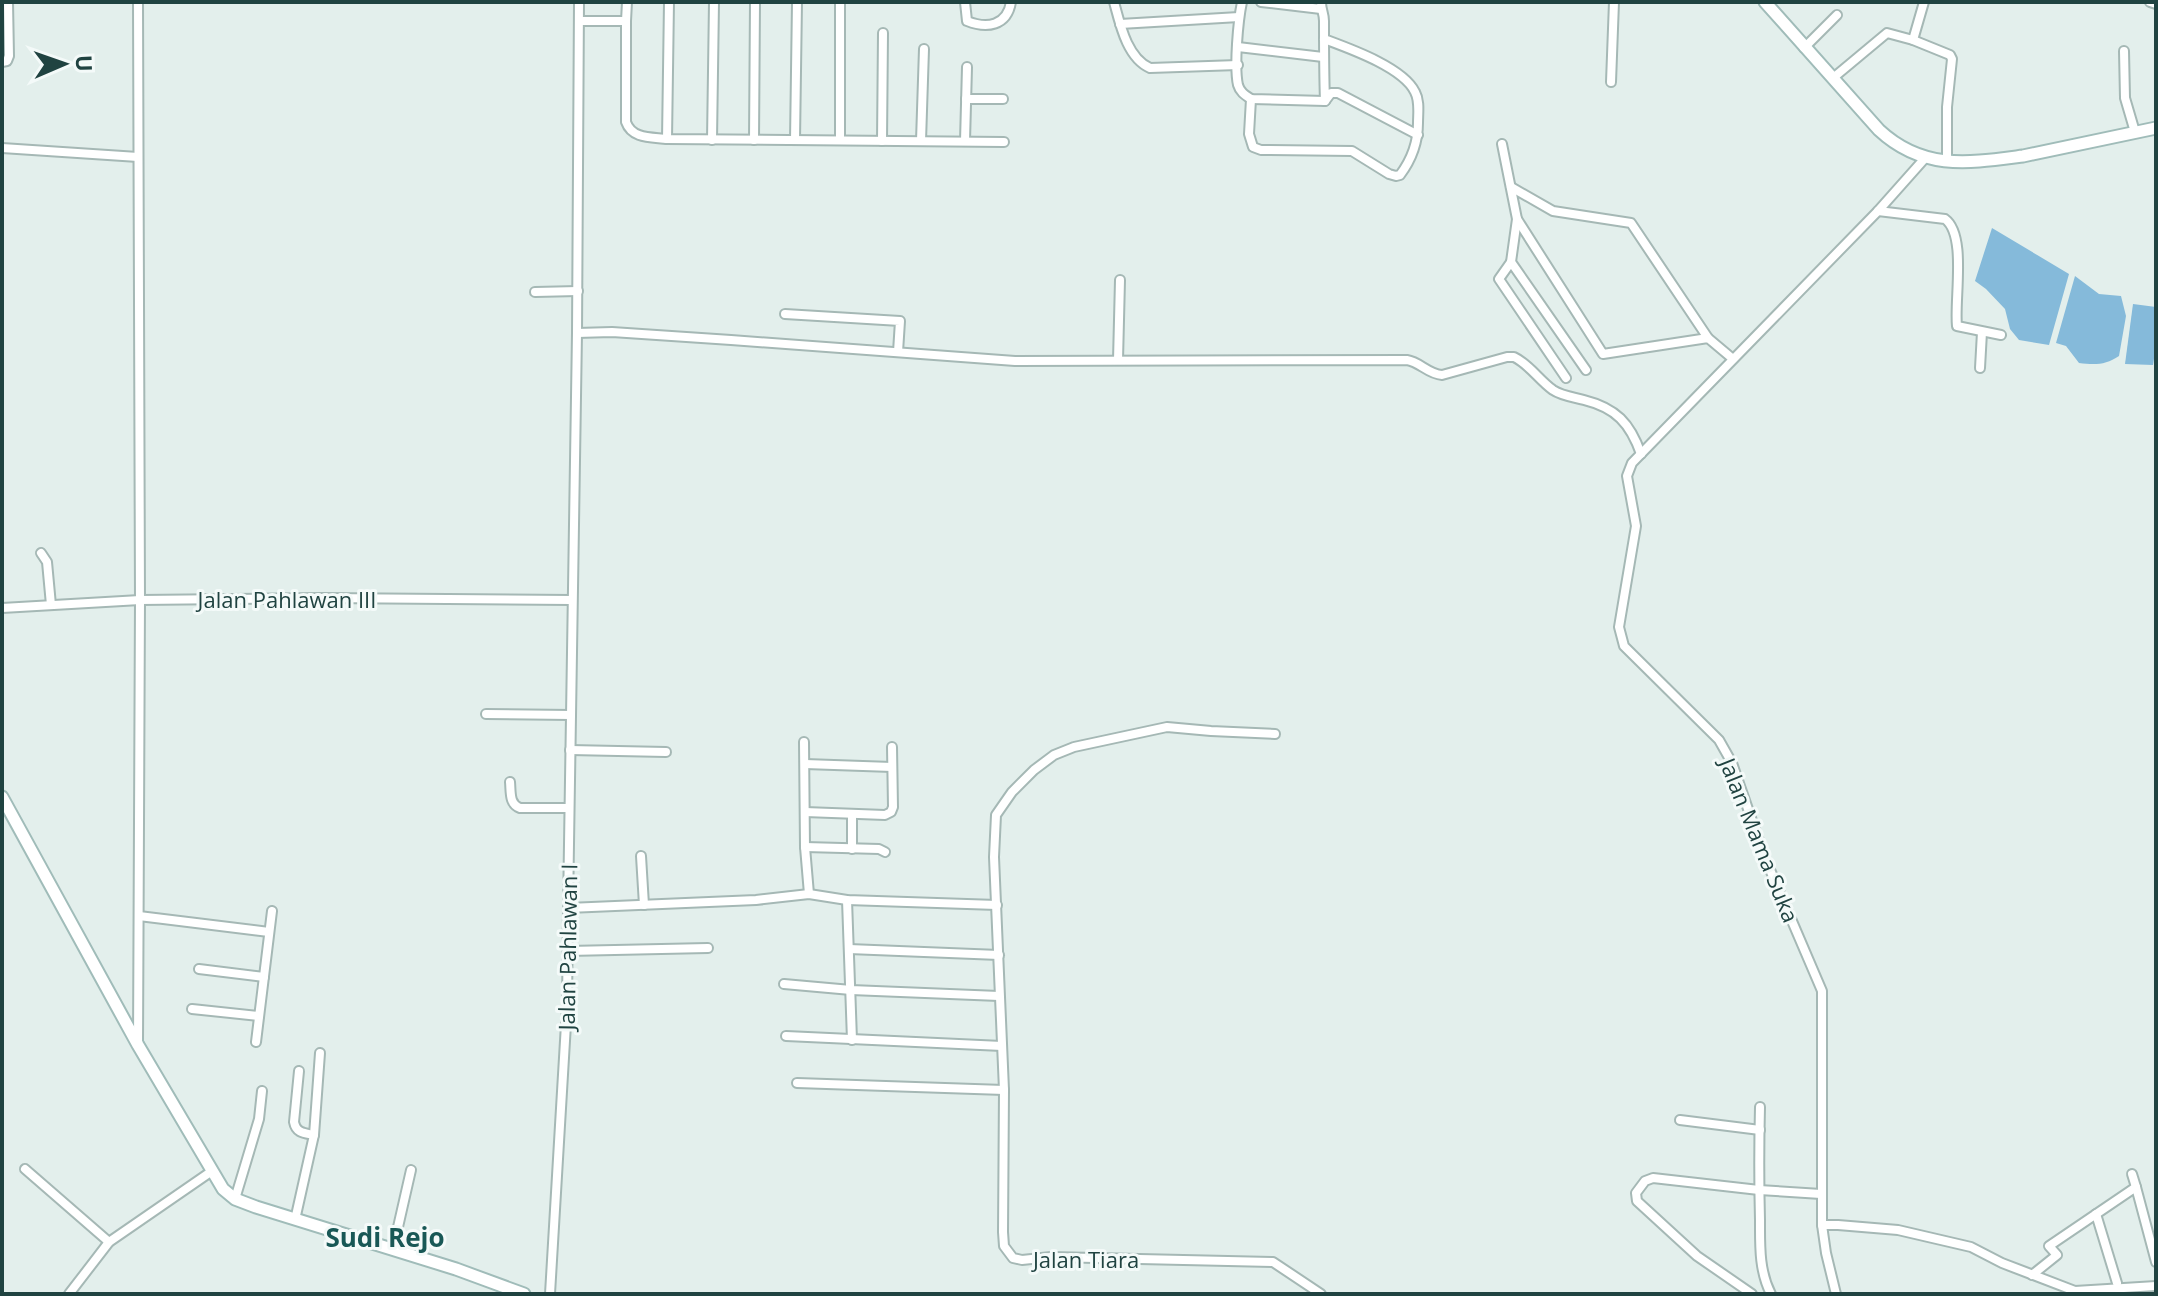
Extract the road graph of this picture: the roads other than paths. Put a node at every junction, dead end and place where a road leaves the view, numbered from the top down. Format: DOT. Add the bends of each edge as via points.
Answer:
graph roads {
  1 [pos="8,2"];
  2 [pos="138,2"];
  3 [pos="579,2"];
  4 [pos="627,2"];
  5 [pos="669,2"];
  6 [pos="714,2"];
  7 [pos="755,2"];
  8 [pos="797,2"];
  9 [pos="840,2"];
  10 [pos="965,2"];
  11 [pos="1011,2"];
  12 [pos="1114,2"];
  13 [pos="1242,2"];
  14 [pos="1261,2"];
  15 [pos="1614,2"];
  16 [pos="1765,2"];
  17 [pos="1924,2"];
  18 [pos="2150,2"];
  19 [pos="2156,4"];
  20 [pos="1321,5"];
  21 [pos="1837,15"];
  22 [pos="1239,17"];
  23 [pos="6,21"];
  24 [pos="579,21"];
  25 [pos="626,21"];
  26 [pos="1120,24"];
  27 [pos="883,33"];
  28 [pos="1324,39"];
  29 [pos="1913,40"];
  30 [pos="1238,47"];
  31 [pos="1804,48"];
  32 [pos="924,49"];
  33 [pos="2124,51"];
  34 [pos="1323,57"];
  35 [pos="2,62"];
  36 [pos="1238,65"];
  37 [pos="967,67"];
  38 [pos="1833,78"];
  39 [pos="1611,82"];
  40 [pos="966,99"];
  41 [pos="1003,99"];
  42 [pos="1251,99"];
  43 [pos="1325,101"];
  44 [pos="2156,128"];
  45 [pos="2135,132"];
  46 [pos="1418,135"];
  47 [pos="667,139"];
  48 [pos="712,140"];
  49 [pos="754,140"];
  50 [pos="795,140"];
  51 [pos="840,140"];
  52 [pos="882,141"];
  53 [pos="921,141"];
  54 [pos="965,141"];
  55 [pos="1004,142"];
  56 [pos="1502,144"];
  57 [pos="2,148"];
  58 [pos="138,157"];
  59 [pos="1926,157"];
  60 [pos="1947,162"];
  61 [pos="1511,187"];
  62 [pos="1878,211"];
  63 [pos="1517,219"];
  64 [pos="1511,262"];
  65 [pos="1120,280"];
  66 [pos="578,291"];
  67 [pos="535,292"];
  68 [pos="785,314"];
  69 [pos="1982,332"];
  70 [pos="577,333"];
  71 [pos="2001,335"];
  72 [pos="1708,338"];
  73 [pos="898,352"];
  74 [pos="1733,359"];
  75 [pos="1118,360"];
  76 [pos="1980,368"];
  77 [pos="1586,370"];
  78 [pos="1566,378"];
  79 [pos="1641,454"];
  80 [pos="41,553"];
  81 [pos="140,600"];
  82 [pos="572,600"];
  83 [pos="51,605"];
  84 [pos="2,608"];
  85 [pos="486,714"];
  86 [pos="571,715"];
  87 [pos="1275,734"];
  88 [pos="804,742"];
  89 [pos="892,747"];
  90 [pos="570,750"];
  91 [pos="666,752"];
  92 [pos="805,764"];
  93 [pos="892,767"];
  94 [pos="510,782"];
  95 [pos="2,797"];
  96 [pos="569,808"];
  97 [pos="805,812"];
  98 [pos="852,814"];
  99 [pos="805,847"];
  100 [pos="852,849"];
  101 [pos="885,852"];
  102 [pos="641,856"];
  103 [pos="809,894"];
  104 [pos="847,900"];
  105 [pos="644,905"];
  106 [pos="997,905"];
  107 [pos="568,908"];
  108 [pos="272,911"];
  109 [pos="139,916"];
  110 [pos="269,932"];
  111 [pos="708,948"];
  112 [pos="849,949"];
  113 [pos="568,951"];
  114 [pos="999,955"];
  115 [pos="199,969"];
  116 [pos="264,977"];
  117 [pos="784,984"];
  118 [pos="851,990"];
  119 [pos="999,996"];
  120 [pos="192,1009"];
  121 [pos="259,1016"];
  122 [pos="786,1036"];
  123 [pos="852,1040"];
  124 [pos="256,1042"];
  125 [pos="138,1045"];
  126 [pos="1002,1046"];
  127 [pos="320,1053"];
  128 [pos="299,1071"];
  129 [pos="797,1083"];
  130 [pos="1004,1090"];
  131 [pos="262,1091"];
  132 [pos="1760,1107"];
  133 [pos="1680,1120"];
  134 [pos="1760,1130"];
  135 [pos="314,1135"];
  136 [pos="25,1169"];
  137 [pos="411,1170"];
  138 [pos="212,1171"];
  139 [pos="2132,1174"];
  140 [pos="2136,1187"];
  141 [pos="1759,1190"];
  142 [pos="1821,1194"];
  143 [pos="235,1199"];
  144 [pos="2096,1214"];
  145 [pos="295,1220"];
  146 [pos="1822,1225"];
  147 [pos="109,1242"];
  148 [pos="393,1249"];
  149 [pos="2156,1262"];
  150 [pos="2032,1275"];
  151 [pos="2117,1283"];
  152 [pos="2156,1286"];
  153 [pos="69,1294"];
  154 [pos="524,1294"];
  155 [pos="550,1294"];
  156 [pos="1321,1294"];
  157 [pos="1752,1294"];
  158 [pos="1771,1294"];
  159 [pos="1836,1294"];
  1 -- 23 [label="street"];
  2 -- 58 [label="street"];
  3 -- 24 [label="street, Jalan Pahlawan I"];
  4 -- 25 [label="street"];
  5 -- 47 [label="street"];
  6 -- 48 [label="street"];
  7 -- 49 [label="street"];
  8 -- 50 [label="street"];
  9 -- 51 [label="street"];
  10 -- 11 [label="street" via="967,21 995,25 1005,18"];
  12 -- 26 [label="street"];
  13 -- 22 [label="street"];
  14 -- 20 [label="street"];
  15 -- 39 [label="street"];
  16 -- 31 [label="main road"];
  17 -- 29 [label="street"];
  18 -- 19 [label="street"];
  20 -- 28 [label="street"];
  21 -- 31 [label="street"];
  22 -- 26 [label="street"];
  22 -- 30 [label="street"];
  23 -- 35 [label="street" via="9,56"];
  24 -- 25 [label="street"];
  24 -- 66 [label="street, Jalan Pahlawan I"];
  25 -- 47 [label="street" via="628,130"];
  26 -- 36 [label="street" via="1145,67"];
  27 -- 52 [label="street"];
  28 -- 34 [label="street"];
  28 -- 46 [label="street" via="1370,57 1413,87"];
  29 -- 38 [label="street" via="1887,33"];
  29 -- 60 [label="street" via="1951,57"];
  30 -- 34 [label="street"];
  30 -- 36 [label="street"];
  31 -- 38 [label="main road"];
  32 -- 53 [label="street"];
  33 -- 45 [label="street" via="2125,98"];
  34 -- 43 [label="street"];
  36 -- 42 [label="street" via="1239,87"];
  37 -- 40 [label="street"];
  38 -- 59 [label="main road" via="1894,144"];
  40 -- 41 [label="street"];
  40 -- 54 [label="street"];
  42 -- 43 [label="street"];
  42 -- 46 [label="street" via="1251,145 1261,150 1352,151 1396,176 1412,155"];
  43 -- 46 [label="street" via="1338,93"];
  44 -- 45 [label="main road"];
  45 -- 60 [label="main road" via="2023,156"];
  47 -- 48 [label="street"];
  48 -- 49 [label="street"];
  49 -- 50 [label="street"];
  50 -- 51 [label="street"];
  51 -- 52 [label="street"];
  52 -- 53 [label="street"];
  53 -- 54 [label="street"];
  54 -- 55 [label="street"];
  56 -- 61 [label="street"];
  57 -- 58 [label="street"];
  58 -- 81 [label="street"];
  59 -- 60 [label="main road"];
  59 -- 62 [label="street, Jalan Mama Suka"];
  61 -- 63 [label="street"];
  61 -- 72 [label="street" via="1553,211 1631,223"];
  62 -- 69 [label="street" via="1949,221 1957,246 1957,326"];
  62 -- 74 [label="street, Jalan Mama Suka"];
  63 -- 64 [label="street"];
  63 -- 72 [label="street" via="1603,354"];
  64 -- 77 [label="street"];
  64 -- 78 [label="street" via="1499,279"];
  65 -- 75 [label="street"];
  66 -- 67 [label="street"];
  66 -- 70 [label="street, Jalan Pahlawan I"];
  68 -- 73 [label="street" via="900,321"];
  69 -- 71 [label="street"];
  69 -- 76 [label="street"];
  70 -- 73 [label="street"];
  70 -- 82 [label="street, Jalan Pahlawan I"];
  72 -- 74 [label="street"];
  73 -- 75 [label="street" via="1015,361"];
  74 -- 79 [label="street, Jalan Mama Suka"];
  75 -- 79 [label="street" via="1407,360 1442,375 1514,357 1561,394 1612,410 1635,436"];
  79 -- 142 [label="street, Jalan Mama Suka" via="1627,476 1636,526 1619,627 1624,646 1719,740 1732,763 1765,858 1822,991"];
  80 -- 83 [label="street" via="47,562"];
  81 -- 82 [label="street, Jalan Pahlawan III"];
  81 -- 83 [label="street, Jalan Pahlawan III"];
  81 -- 109 [label="street"];
  82 -- 86 [label="street, Jalan Pahlawan I"];
  83 -- 84 [label="street, Jalan Pahlawan III"];
  85 -- 86 [label="street"];
  86 -- 90 [label="street, Jalan Pahlawan I"];
  87 -- 106 [label="street" via="1167,727 1054,755 1012,792 996,815"];
  88 -- 92 [label="street"];
  89 -- 93 [label="street"];
  90 -- 91 [label="street"];
  90 -- 96 [label="street, Jalan Pahlawan I"];
  92 -- 93 [label="street"];
  92 -- 97 [label="street"];
  93 -- 98 [label="street" via="891,812"];
  94 -- 96 [label="street" via="516,806"];
  95 -- 125 [label="main road"];
  96 -- 107 [label="street, Jalan Pahlawan I"];
  97 -- 98 [label="street"];
  97 -- 99 [label="street"];
  98 -- 100 [label="street"];
  99 -- 100 [label="street"];
  99 -- 103 [label="street"];
  100 -- 101 [label="street"];
  102 -- 105 [label="street"];
  103 -- 104 [label="street"];
  103 -- 105 [label="street"];
  104 -- 106 [label="street"];
  104 -- 112 [label="street"];
  105 -- 107 [label="street"];
  106 -- 114 [label="street"];
  107 -- 113 [label="street, Jalan Pahlawan I"];
  108 -- 110 [label="street"];
  109 -- 110 [label="street"];
  109 -- 125 [label="street"];
  110 -- 116 [label="street"];
  111 -- 113 [label="street"];
  112 -- 114 [label="street"];
  112 -- 118 [label="street"];
  113 -- 155 [label="street, Jalan Pahlawan I"];
  114 -- 119 [label="street"];
  115 -- 116 [label="street"];
  116 -- 121 [label="street"];
  117 -- 118 [label="street"];
  118 -- 119 [label="street"];
  118 -- 123 [label="street"];
  119 -- 126 [label="street"];
  120 -- 121 [label="street"];
  121 -- 124 [label="street"];
  122 -- 123 [label="street"];
  123 -- 126 [label="street"];
  125 -- 138 [label="main road"];
  126 -- 130 [label="street"];
  127 -- 135 [label="street"];
  128 -- 135 [label="street" via="295,1128"];
  129 -- 130 [label="street"];
  130 -- 156 [label="street, Jalan Tiara" via="1003,1232 1004,1246 1013,1258 1273,1262"];
  131 -- 143 [label="street"];
  132 -- 134 [label="street"];
  133 -- 134 [label="street"];
  134 -- 141 [label="street"];
  135 -- 145 [label="street"];
  136 -- 147 [label="street"];
  137 -- 148 [label="street"];
  138 -- 143 [label="main road"];
  138 -- 147 [label="street"];
  139 -- 140 [label="street"];
  140 -- 144 [label="street"];
  140 -- 149 [label="street"];
  141 -- 142 [label="street"];
  141 -- 157 [label="street" via="1653,1178 1636,1197 1697,1256"];
  141 -- 158 [label="street" via="1763,1272"];
  142 -- 146 [label="street, Jalan Mama Suka"];
  143 -- 145 [label="main road"];
  144 -- 150 [label="street" via="2049,1246 2057,1255"];
  144 -- 151 [label="street"];
  145 -- 148 [label="main road"];
  146 -- 150 [label="street" via="1898,1230 1971,1247"];
  146 -- 159 [label="street, Jalan Mama Suka"];
  147 -- 153 [label="street"];
  148 -- 154 [label="main road"];
  150 -- 152 [label="street" via="2075,1291"];
}
